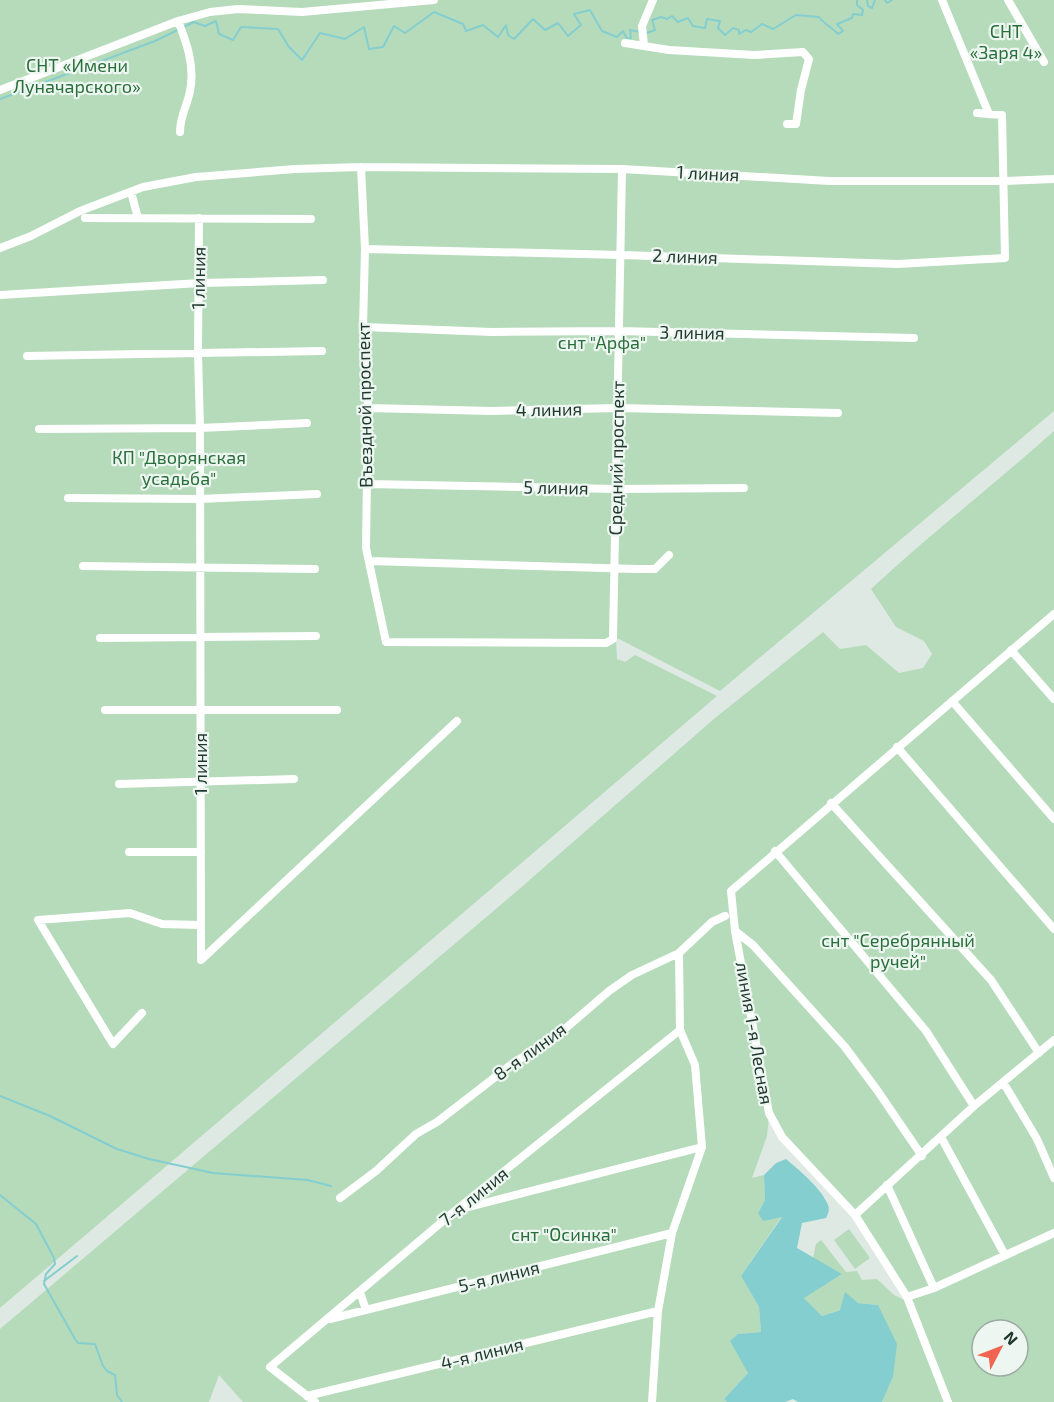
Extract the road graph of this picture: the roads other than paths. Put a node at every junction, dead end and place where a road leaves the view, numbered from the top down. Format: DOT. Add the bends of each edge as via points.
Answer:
graph roads {
  1 [pos="434,0"];
  2 [pos="653,0"];
  3 [pos="942,0"];
  4 [pos="1008,0"];
  5 [pos="178,21"];
  6 [pos="625,43"];
  7 [pos="644,45"];
  8 [pos="1044,62"];
  9 [pos="0,90"];
  10 [pos="977,113"];
  11 [pos="989,114"];
  12 [pos="787,124"];
  13 [pos="180,132"];
  14 [pos="361,167"];
  15 [pos="622,169"];
  16 [pos="1054,179"];
  17 [pos="1005,181"];
  18 [pos="131,192"];
  19 [pos="85,218"];
  20 [pos="138,218"];
  21 [pos="199,218"];
  22 [pos="311,219"];
  23 [pos="0,249"];
  24 [pos="364,249"];
  25 [pos="622,255"];
  26 [pos="323,280"];
  27 [pos="200,283"];
  28 [pos="0,295"];
  29 [pos="363,327"];
  30 [pos="618,331"];
  31 [pos="914,338"];
  32 [pos="322,351"];
  33 [pos="198,353"];
  34 [pos="27,356"];
  35 [pos="368,408"];
  36 [pos="618,408"];
  37 [pos="838,413"];
  38 [pos="307,423"];
  39 [pos="39,429"];
  40 [pos="200,429"];
  41 [pos="367,484"];
  42 [pos="744,488"];
  43 [pos="616,489"];
  44 [pos="317,494"];
  45 [pos="68,498"];
  46 [pos="200,499"];
  47 [pos="669,555"];
  48 [pos="369,561"];
  49 [pos="83,566"];
  50 [pos="200,568"];
  51 [pos="615,568"];
  52 [pos="315,569"];
  53 [pos="1054,614"];
  54 [pos="316,636"];
  55 [pos="100,638"];
  56 [pos="200,638"];
  57 [pos="613,639"];
  58 [pos="1011,650"];
  59 [pos="1054,699"];
  60 [pos="952,700"];
  61 [pos="200,709"];
  62 [pos="105,710"];
  63 [pos="337,710"];
  64 [pos="457,721"];
  65 [pos="897,747"];
  66 [pos="294,779"];
  67 [pos="201,781"];
  68 [pos="119,784"];
  69 [pos="831,803"];
  70 [pos="1054,819"];
  71 [pos="774,851"];
  72 [pos="129,852"];
  73 [pos="201,852"];
  74 [pos="725,916"];
  75 [pos="200,925"];
  76 [pos="1054,929"];
  77 [pos="735,931"];
  78 [pos="679,953"];
  79 [pos="142,1013"];
  80 [pos="680,1030"];
  81 [pos="1054,1040"];
  82 [pos="1039,1053"];
  83 [pos="1003,1082"];
  84 [pos="974,1106"];
  85 [pos="941,1137"];
  86 [pos="702,1148"];
  87 [pos="922,1156"];
  88 [pos="1054,1178"];
  89 [pos="887,1185"];
  90 [pos="340,1198"];
  91 [pos="456,1210"];
  92 [pos="855,1215"];
  93 [pos="672,1233"];
  94 [pos="1054,1233"];
  95 [pos="1005,1255"];
  96 [pos="934,1288"];
  97 [pos="360,1292"];
  98 [pos="909,1300"];
  99 [pos="366,1310"];
  100 [pos="658,1311"];
  101 [pos="327,1320"];
  102 [pos="307,1396"];
  103 [pos="315,1402"];
  104 [pos="652,1402"];
  105 [pos="948,1402"];
  1 -- 5 [label="street" via="302,12 238,9"];
  2 -- 7 [label="street" via="642,26"];
  3 -- 11 [label="street"];
  4 -- 8 [label="street"];
  5 -- 9 [label="street"];
  5 -- 13 [label="street" via="191,59 191,91 179,120"];
  6 -- 7 [label="street"];
  7 -- 12 [label="street" via="754,55 803,52 809,59 796,124"];
  10 -- 11 [label="street"];
  11 -- 17 [label="street" via="1002,115"];
  14 -- 15 [label="street, 1 линия"];
  14 -- 18 [label="street, 1 линия" via="196,177"];
  14 -- 24 [label="street, Въездной проспект"];
  15 -- 17 [label="street, 1 линия" via="829,181"];
  15 -- 25 [label="street, Средний проспект"];
  16 -- 17 [label="street, 1 линия"];
  17 -- 25 [label="street, 2 линия" via="1005,258 898,264"];
  18 -- 20 [label="street"];
  18 -- 23 [label="street, 1 линия"];
  19 -- 20 [label="street"];
  20 -- 21 [label="street"];
  21 -- 22 [label="street"];
  21 -- 27 [label="street, 1 линия"];
  24 -- 25 [label="street, 2 линия"];
  24 -- 29 [label="street, Въездной проспект"];
  25 -- 30 [label="street, Средний проспект"];
  26 -- 27 [label="street"];
  27 -- 28 [label="street"];
  27 -- 33 [label="street, 1 линия"];
  29 -- 30 [label="street, 3 линия"];
  29 -- 35 [label="street, Въездной проспект"];
  30 -- 31 [label="street, 3 линия"];
  30 -- 36 [label="street, Средний проспект"];
  32 -- 33 [label="street"];
  33 -- 34 [label="street"];
  33 -- 40 [label="street, 1 линия"];
  35 -- 36 [label="street, 4 линия"];
  35 -- 41 [label="street, Въездной проспект"];
  36 -- 37 [label="street, 4 линия"];
  36 -- 43 [label="street, Средний проспект"];
  38 -- 40 [label="street"];
  39 -- 40 [label="street"];
  40 -- 46 [label="street, 1 линия"];
  41 -- 43 [label="street, 5 линия"];
  41 -- 48 [label="street, Въездной проспект"];
  42 -- 43 [label="street, 5 линия"];
  43 -- 51 [label="street, Средний проспект"];
  44 -- 46 [label="street"];
  45 -- 46 [label="street"];
  46 -- 50 [label="street, 1 линия"];
  47 -- 51 [label="street" via="656,569"];
  48 -- 51 [label="street"];
  48 -- 57 [label="street, Въездной проспект" via="386,642 606,643"];
  49 -- 50 [label="street"];
  50 -- 52 [label="street"];
  50 -- 56 [label="street, 1 линия"];
  51 -- 57 [label="street, Средний проспект"];
  53 -- 58 [label="street"];
  54 -- 56 [label="street"];
  55 -- 56 [label="street"];
  56 -- 61 [label="street, 1 линия"];
  58 -- 59 [label="street"];
  58 -- 60 [label="street"];
  60 -- 65 [label="street"];
  60 -- 70 [label="street"];
  61 -- 62 [label="street"];
  61 -- 63 [label="street"];
  61 -- 67 [label="street, 1 линия"];
  64 -- 75 [label="street, 1 линия" via="201,960"];
  65 -- 69 [label="street"];
  65 -- 76 [label="street"];
  66 -- 67 [label="street"];
  67 -- 68 [label="street"];
  67 -- 73 [label="street, 1 линия"];
  69 -- 71 [label="street"];
  69 -- 82 [label="street" via="991,981"];
  71 -- 77 [label="street, линия 1-я Лесная" via="731,891"];
  71 -- 84 [label="street" via="926,1031"];
  72 -- 73 [label="street"];
  73 -- 75 [label="street, 1 линия"];
  74 -- 78 [label="street, 8-я линия" via="712,922"];
  75 -- 79 [label="street" via="162,924 130,913 38,920 113,1044"];
  77 -- 87 [label="street" via="753,945 845,1047"];
  77 -- 92 [label="street, линия 1-я Лесная" via="769,1113 782,1137"];
  78 -- 80 [label="street"];
  78 -- 90 [label="street, 8-я линия" via="609,990 552,1040 516,1061 416,1134"];
  80 -- 86 [label="street" via="695,1065"];
  80 -- 91 [label="street, 7-я линия"];
  81 -- 82 [label="street"];
  82 -- 83 [label="street"];
  83 -- 84 [label="street"];
  83 -- 88 [label="street" via="1037,1139"];
  84 -- 85 [label="street"];
  85 -- 87 [label="street"];
  85 -- 95 [label="street"];
  86 -- 91 [label="street"];
  86 -- 93 [label="street"];
  87 -- 89 [label="street"];
  89 -- 92 [label="street"];
  89 -- 96 [label="street"];
  91 -- 97 [label="street, 7-я линия"];
  92 -- 98 [label="street, линия 1-я Лесная"];
  93 -- 99 [label="street, 5-я линия"];
  93 -- 100 [label="street"];
  94 -- 95 [label="street"];
  95 -- 96 [label="street"];
  96 -- 98 [label="street"];
  97 -- 99 [label="street"];
  97 -- 101 [label="street, 7-я линия"];
  98 -- 105 [label="street"];
  99 -- 101 [label="street, 5-я линия"];
  100 -- 102 [label="street, 4-я линия"];
  100 -- 104 [label="street"];
  101 -- 102 [label="street, 7-я линия" via="270,1367"];
  102 -- 103 [label="street"];
}
